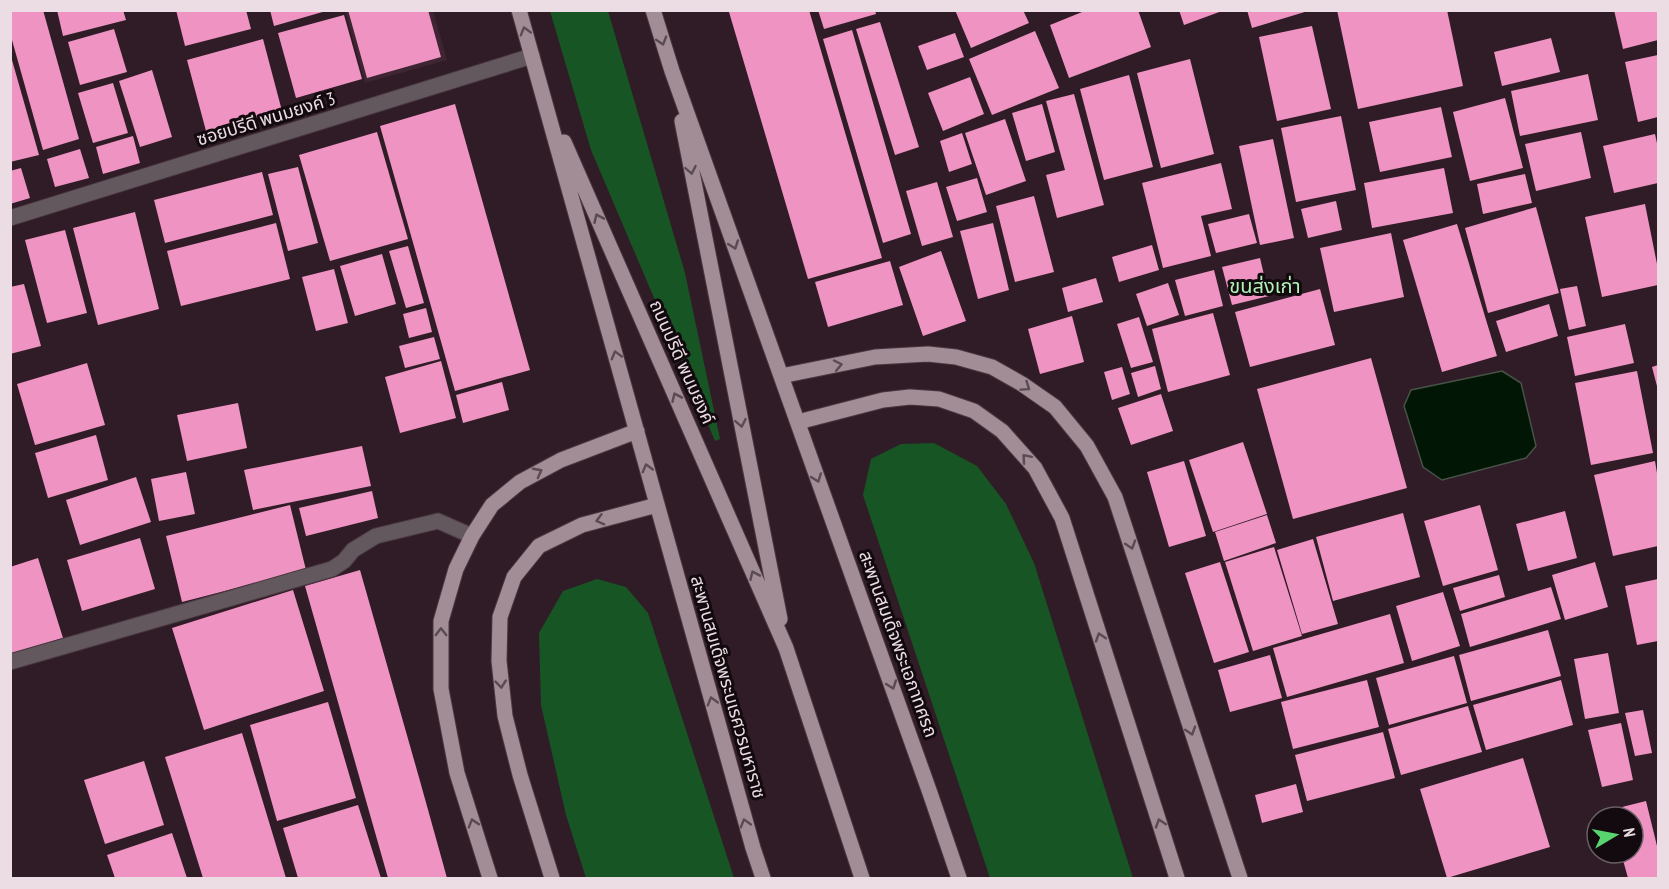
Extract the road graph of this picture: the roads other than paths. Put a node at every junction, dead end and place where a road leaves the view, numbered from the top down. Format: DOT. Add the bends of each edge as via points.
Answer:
graph roads {
  1 [pos="519,10"];
  2 [pos="653,10"];
  3 [pos="532,56"];
  4 [pos="672,71"];
  5 [pos="543,92"];
  6 [pos="10,218"];
  7 [pos="781,376"];
  8 [pos="798,422"];
  9 [pos="637,432"];
  10 [pos="657,505"];
  11 [pos="472,536"];
  12 [pos="786,648"];
  13 [pos="10,662"];
  14 [pos="490,879"];
  15 [pos="552,879"];
  16 [pos="763,879"];
  17 [pos="862,879"];
  18 [pos="959,879"];
  19 [pos="1177,879"];
  20 [pos="1240,879"];
  3 -- 1 [label="main road, ถนนปรีดี พนมยงค์, one-way"];
  2 -- 4 [label="main road, ถนนปรีดี พนมยงค์, one-way"];
  3 -- 5 [label="main road, ถนนปรีดี พนมยงค์"];
  3 -- 6 [label="street, ซอยปรีดี พนมยงค์ 3"];
  4 -- 7 [label="main road, ถนนปรีดี พนมยงค์, one-way"];
  4 -- 12 [label="main road, ถนนปรีดี พนมยงค์, one-way"];
  9 -- 5 [label="main road, ถนนปรีดี พนมยงค์, one-way"];
  12 -- 5 [label="main road, ถนนปรีดี พนมยงค์, one-way"];
  7 -- 8 [label="main road, ถนนปรีดี พนมยงค์"];
  7 -- 20 [label="main road, one-way" via="876,357 956,357 992,367 1055,407 1087,446 1115,497"];
  8 -- 18 [label="main road, สะพานสมเด็จพระเอกาทศรถ, one-way"];
  19 -- 8 [label="main road, one-way" via="1062,518 1035,468 1002,431 974,411 939,399 883,400"];
  10 -- 9 [label="main road, ถนนปรีดี พนมยงค์, one-way"];
  11 -- 9 [label="main road, one-way" via="492,505 520,482 561,460"];
  10 -- 15 [label="main road, one-way" via="582,525 539,546 514,577 500,617 499,661 505,716"];
  16 -- 10 [label="main road, สะพานสมเด็จพระนเรศวรมหาราช, one-way"];
  11 -- 13 [label="street" via="438,521 376,536 332,569"];
  14 -- 11 [label="main road, one-way" via="457,773 441,689 441,621 456,569"];
  12 -- 17 [label="main road, ถนนปรีดี พนมยงค์"];
}
